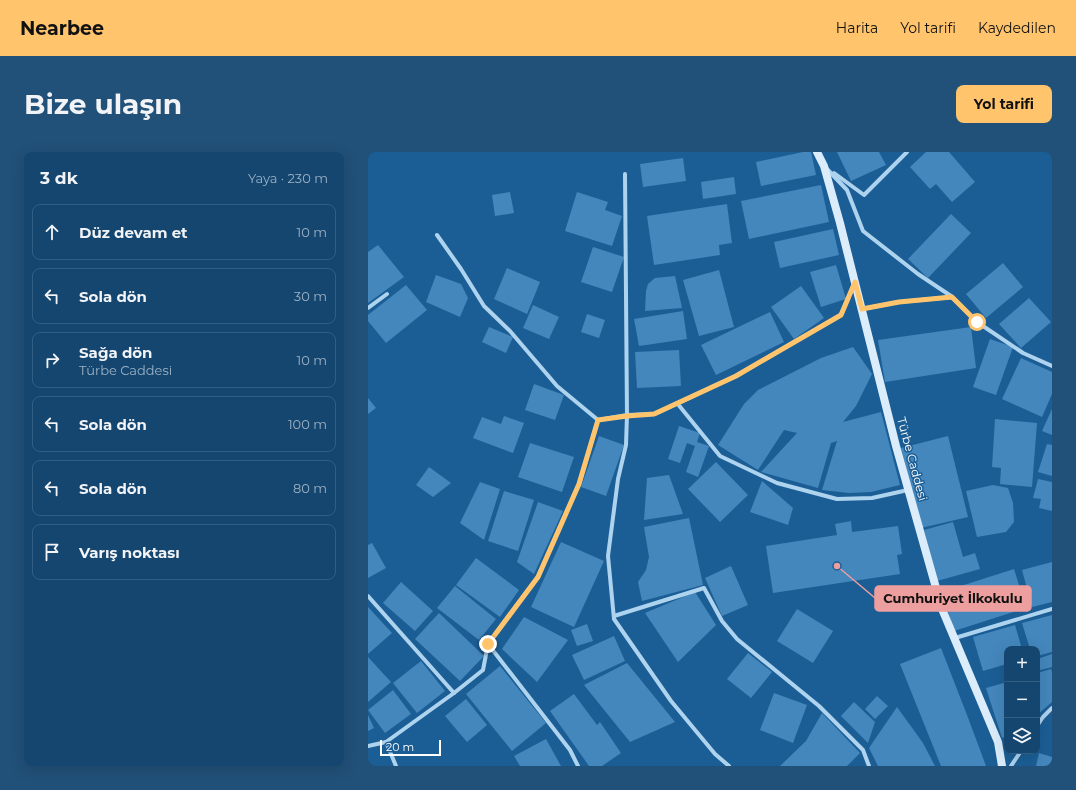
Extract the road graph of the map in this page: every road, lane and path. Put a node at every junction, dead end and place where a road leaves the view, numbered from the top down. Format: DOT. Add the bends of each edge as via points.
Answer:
graph roads {
  1 [pos="817,152"];
  2 [pos="908,152"];
  3 [pos="824,166"];
  4 [pos="625,174"];
  5 [pos="437,235"];
  6 [pos="855,282"];
  7 [pos="387,294"];
  8 [pos="952,297"];
  9 [pos="368,308"];
  10 [pos="862,309"];
  11 [pos="1052,366"];
  12 [pos="677,403"];
  13 [pos="627,416"];
  14 [pos="598,420"];
  15 [pos="908,490"];
  16 [pos="368,596"];
  17 [pos="1052,609"];
  18 [pos="614,616"];
  19 [pos="954,638"];
  20 [pos="488,644"];
  21 [pos="454,693"];
  22 [pos="1052,708"];
  23 [pos="1040,722"];
  24 [pos="386,742"];
  25 [pos="368,746"];
  26 [pos="1019,754"];
  27 [pos="396,766"];
  28 [pos="578,766"];
  29 [pos="729,766"];
  30 [pos="869,766"];
  31 [pos="1002,766"];
  32 [pos="1011,766"];
  1 -- 3 [label="street, Türbe Caddesi"];
  2 -- 3 [label="street" via="864,195"];
  3 -- 6 [label="street, Türbe Caddesi"];
  3 -- 8 [label="street" via="847,190 863,231"];
  4 -- 13 [label="street"];
  5 -- 14 [label="street" via="484,306 510,331 557,386"];
  6 -- 10 [label="street, Türbe Caddesi"];
  6 -- 12 [label="street" via="841,315 736,376"];
  7 -- 9 [label="street"];
  8 -- 10 [label="street" via="899,302"];
  8 -- 11 [label="street" via="977,322 1023,353"];
  10 -- 15 [label="street, Türbe Caddesi"];
  12 -- 13 [label="street" via="654,414"];
  12 -- 15 [label="street" via="720,456 777,483 837,499 872,498"];
  13 -- 14 [label="street"];
  13 -- 18 [label="street" via="626,444 618,479 608,556"];
  14 -- 20 [label="street" via="579,484 538,577"];
  15 -- 19 [label="street, Türbe Caddesi" via="942,609"];
  16 -- 21 [label="street"];
  17 -- 19 [label="street"];
  18 -- 29 [label="street" via="671,701 715,754"];
  18 -- 30 [label="street" via="704,588 722,621 737,639 820,706 863,750"];
  19 -- 31 [label="street, Türbe Caddesi" via="998,742"];
  20 -- 21 [label="street" via="483,670"];
  20 -- 28 [label="street" via="570,750"];
  21 -- 24 [label="street"];
  22 -- 23 [label="street"];
  24 -- 25 [label="street"];
  24 -- 27 [label="street"];
  26 -- 32 [label="street"];
}
